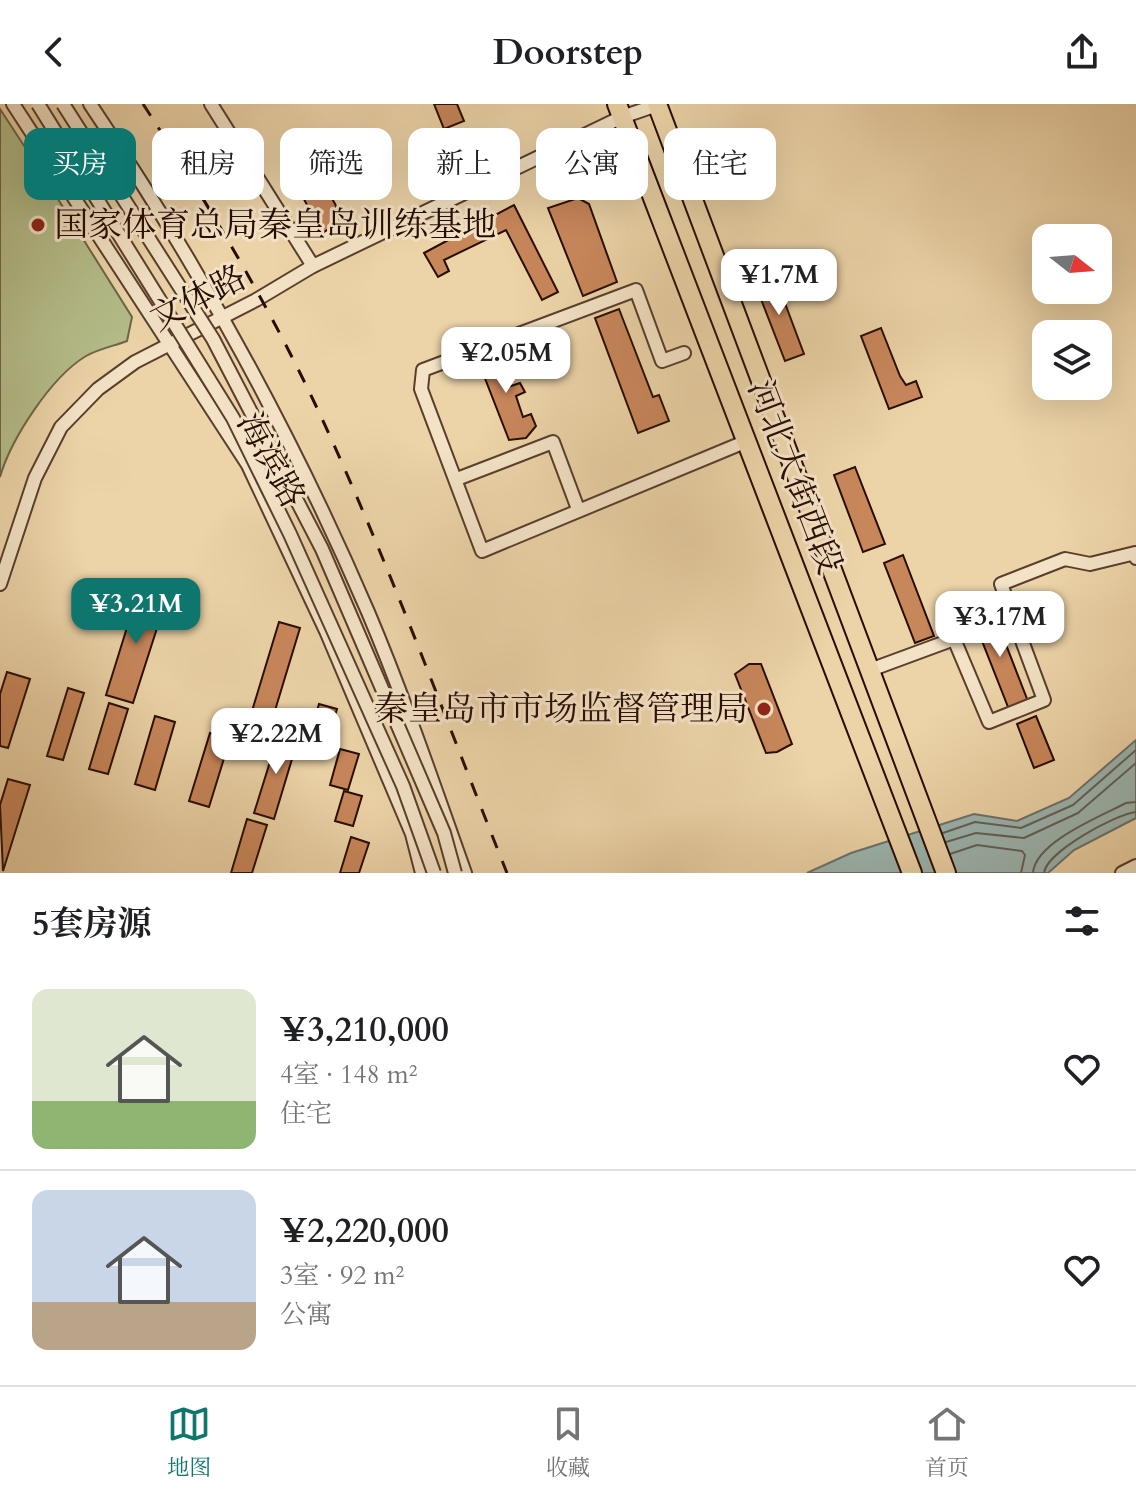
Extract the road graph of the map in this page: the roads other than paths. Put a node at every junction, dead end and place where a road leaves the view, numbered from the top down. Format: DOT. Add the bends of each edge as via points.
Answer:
graph roads {
  1 [pos="13,104"];
  2 [pos="38,104"];
  3 [pos="63,104"];
  4 [pos="90,104"];
  5 [pos="211,104"];
  6 [pos="657,104"];
  7 [pos="620,110"];
  8 [pos="313,266"];
  9 [pos="222,318"];
  10 [pos="168,345"];
  11 [pos="684,353"];
  12 [pos="747,441"];
  13 [pos="457,479"];
  14 [pos="578,509"];
  15 [pos="1136,558"];
  16 [pos="1,580"];
  17 [pos="870,670"];
  18 [pos="1136,866"];
  19 [pos="422,873"];
  20 [pos="434,873"];
  21 [pos="455,873"];
  22 [pos="465,873"];
  23 [pos="912,873"];
  24 [pos="946,873"];
  25 [pos="1122,873"];
  1 -- 10 [label="street, 海滨路"];
  2 -- 20 [label="street, 海滨路, bridge" via="233,418 403,786"];
  3 -- 21 [label="street, 海滨路, bridge" via="213,339 322,549 444,833"];
  4 -- 9 [label="street, 海滨路"];
  5 -- 8 [label="street"];
  6 -- 7 [label="street, 文体路"];
  6 -- 17 [label="highway, 河北大街西段"];
  7 -- 8 [label="street, 文体路"];
  7 -- 12 [label="highway, 河北大街西段"];
  8 -- 9 [label="street, 文体路"];
  9 -- 10 [label="street, 文体路"];
  9 -- 22 [label="street, 海滨路" via="278,422 368,613"];
  10 -- 16 [label="street, 文体路" via="98,389 61,427 35,478"];
  10 -- 19 [label="street, 海滨路" via="248,465 326,631 412,834"];
  11 -- 13 [label="street" via="662,361 636,290 423,370 421,389"];
  12 -- 14 [label="street"];
  12 -- 23 [label="highway, 河北大街西段"];
  13 -- 14 [label="street" via="553,442"];
  13 -- 14 [label="street" via="482,551"];
  15 -- 17 [label="street" via="1135,553 1090,564 1065,559 1001,584 1044,700 989,722 954,639"];
  17 -- 24 [label="highway, 河北大街西段"];
  18 -- 25 [label="street"];
}
